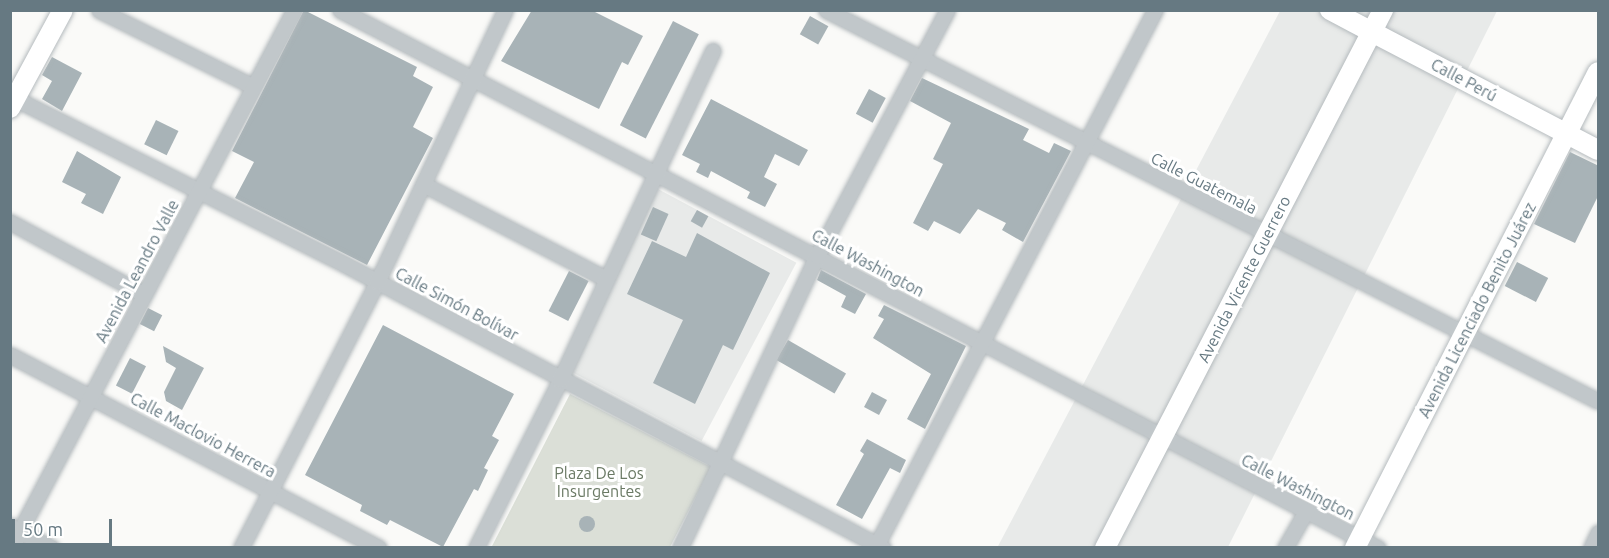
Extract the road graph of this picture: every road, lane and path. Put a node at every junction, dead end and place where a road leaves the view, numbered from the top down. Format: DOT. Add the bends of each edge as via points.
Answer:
graph roads {
  1 [pos="63,10"];
  2 [pos="99,10"];
  3 [pos="294,10"];
  4 [pos="340,10"];
  5 [pos="505,10"];
  6 [pos="826,10"];
  7 [pos="947,10"];
  8 [pos="1155,10"];
  9 [pos="1330,10"];
  10 [pos="1383,10"];
  11 [pos="1372,32"];
  12 [pos="713,51"];
  13 [pos="922,58"];
  14 [pos="1599,72"];
  15 [pos="473,80"];
  16 [pos="252,86"];
  17 [pos="12,101"];
  18 [pos="1567,134"];
  19 [pos="1086,144"];
  20 [pos="1599,150"];
  21 [pos="656,174"];
  22 [pos="423,184"];
  23 [pos="200,190"];
  24 [pos="10,222"];
  25 [pos="1266,235"];
  26 [pos="817,256"];
  27 [pos="606,279"];
  28 [pos="377,282"];
  29 [pos="143,294"];
  30 [pos="1464,335"];
  31 [pos="982,343"];
  32 [pos="10,355"];
  33 [pos="560,380"];
  34 [pos="91,397"];
  35 [pos="1599,401"];
  36 [pos="1162,438"];
  37 [pos="721,460"];
  38 [pos="270,491"];
  39 [pos="1306,511"];
  40 [pos="15,528"];
  41 [pos="1599,533"];
  42 [pos="1357,543"];
  43 [pos="878,546"];
  44 [pos="11,548"];
  45 [pos="52,548"];
  46 [pos="241,548"];
  47 [pos="379,548"];
  48 [pos="476,548"];
  49 [pos="680,548"];
  50 [pos="1105,548"];
  51 [pos="1285,548"];
  52 [pos="1378,548"];
  53 [pos="1591,548"];
  1 -- 17 [label="main road"];
  2 -- 16 [label="street"];
  3 -- 16 [label="street, Avenida Leandro Valle"];
  4 -- 15 [label="street, Calle Washington"];
  5 -- 15 [label="street"];
  6 -- 13 [label="street, Calle Guatemala"];
  7 -- 13 [label="street"];
  8 -- 19 [label="street"];
  9 -- 11 [label="main road, Calle Perú"];
  10 -- 11 [label="main road, Avenida Vicente Guerrero"];
  11 -- 18 [label="main road, Calle Perú"];
  11 -- 25 [label="main road, Avenida Vicente Guerrero"];
  12 -- 21 [label="street"];
  13 -- 19 [label="street, Calle Guatemala"];
  13 -- 26 [label="street"];
  14 -- 18 [label="main road, Avenida Licenciado Benito Juárez"];
  15 -- 21 [label="street, Calle Washington"];
  15 -- 22 [label="street"];
  16 -- 23 [label="street, Avenida Leandro Valle"];
  17 -- 23 [label="street, Calle Simón Bolívar"];
  18 -- 20 [label="main road, Calle Perú"];
  18 -- 30 [label="main road, Avenida Licenciado Benito Juárez"];
  19 -- 25 [label="street, Calle Guatemala"];
  19 -- 31 [label="street"];
  21 -- 26 [label="street, Calle Washington"];
  21 -- 27 [label="street"];
  22 -- 27 [label="street"];
  22 -- 28 [label="street"];
  23 -- 28 [label="street, Calle Simón Bolívar"];
  23 -- 29 [label="street, Avenida Leandro Valle"];
  24 -- 29 [label="street"];
  25 -- 30 [label="street, Calle Guatemala"];
  25 -- 36 [label="main road, Avenida Vicente Guerrero"];
  26 -- 31 [label="street, Calle Washington"];
  26 -- 37 [label="street"];
  27 -- 33 [label="street"];
  28 -- 33 [label="street, Calle Simón Bolívar"];
  28 -- 38 [label="street"];
  29 -- 34 [label="street, Avenida Leandro Valle"];
  30 -- 35 [label="street, Calle Guatemala"];
  30 -- 42 [label="main road, Avenida Licenciado Benito Juárez"];
  31 -- 36 [label="street, Calle Washington"];
  31 -- 43 [label="street"];
  32 -- 34 [label="street, Calle Maclovio Herrera"];
  33 -- 37 [label="street, Calle Simón Bolívar"];
  33 -- 48 [label="street"];
  34 -- 38 [label="street, Calle Maclovio Herrera"];
  34 -- 40 [label="street, Avenida Leandro Valle"];
  36 -- 39 [label="street, Calle Washington"];
  36 -- 50 [label="main road, Avenida Vicente Guerrero"];
  37 -- 43 [label="street, Calle Simón Bolívar"];
  37 -- 49 [label="street"];
  38 -- 46 [label="street"];
  38 -- 47 [label="street, Calle Maclovio Herrera"];
  39 -- 42 [label="street, Calle Washington"];
  39 -- 51 [label="street"];
  40 -- 44 [label="street, Avenida Leandro Valle"];
  40 -- 45 [label="street"];
  41 -- 53 [label="street"];
  42 -- 52 [label="street, Calle Washington"];
}
